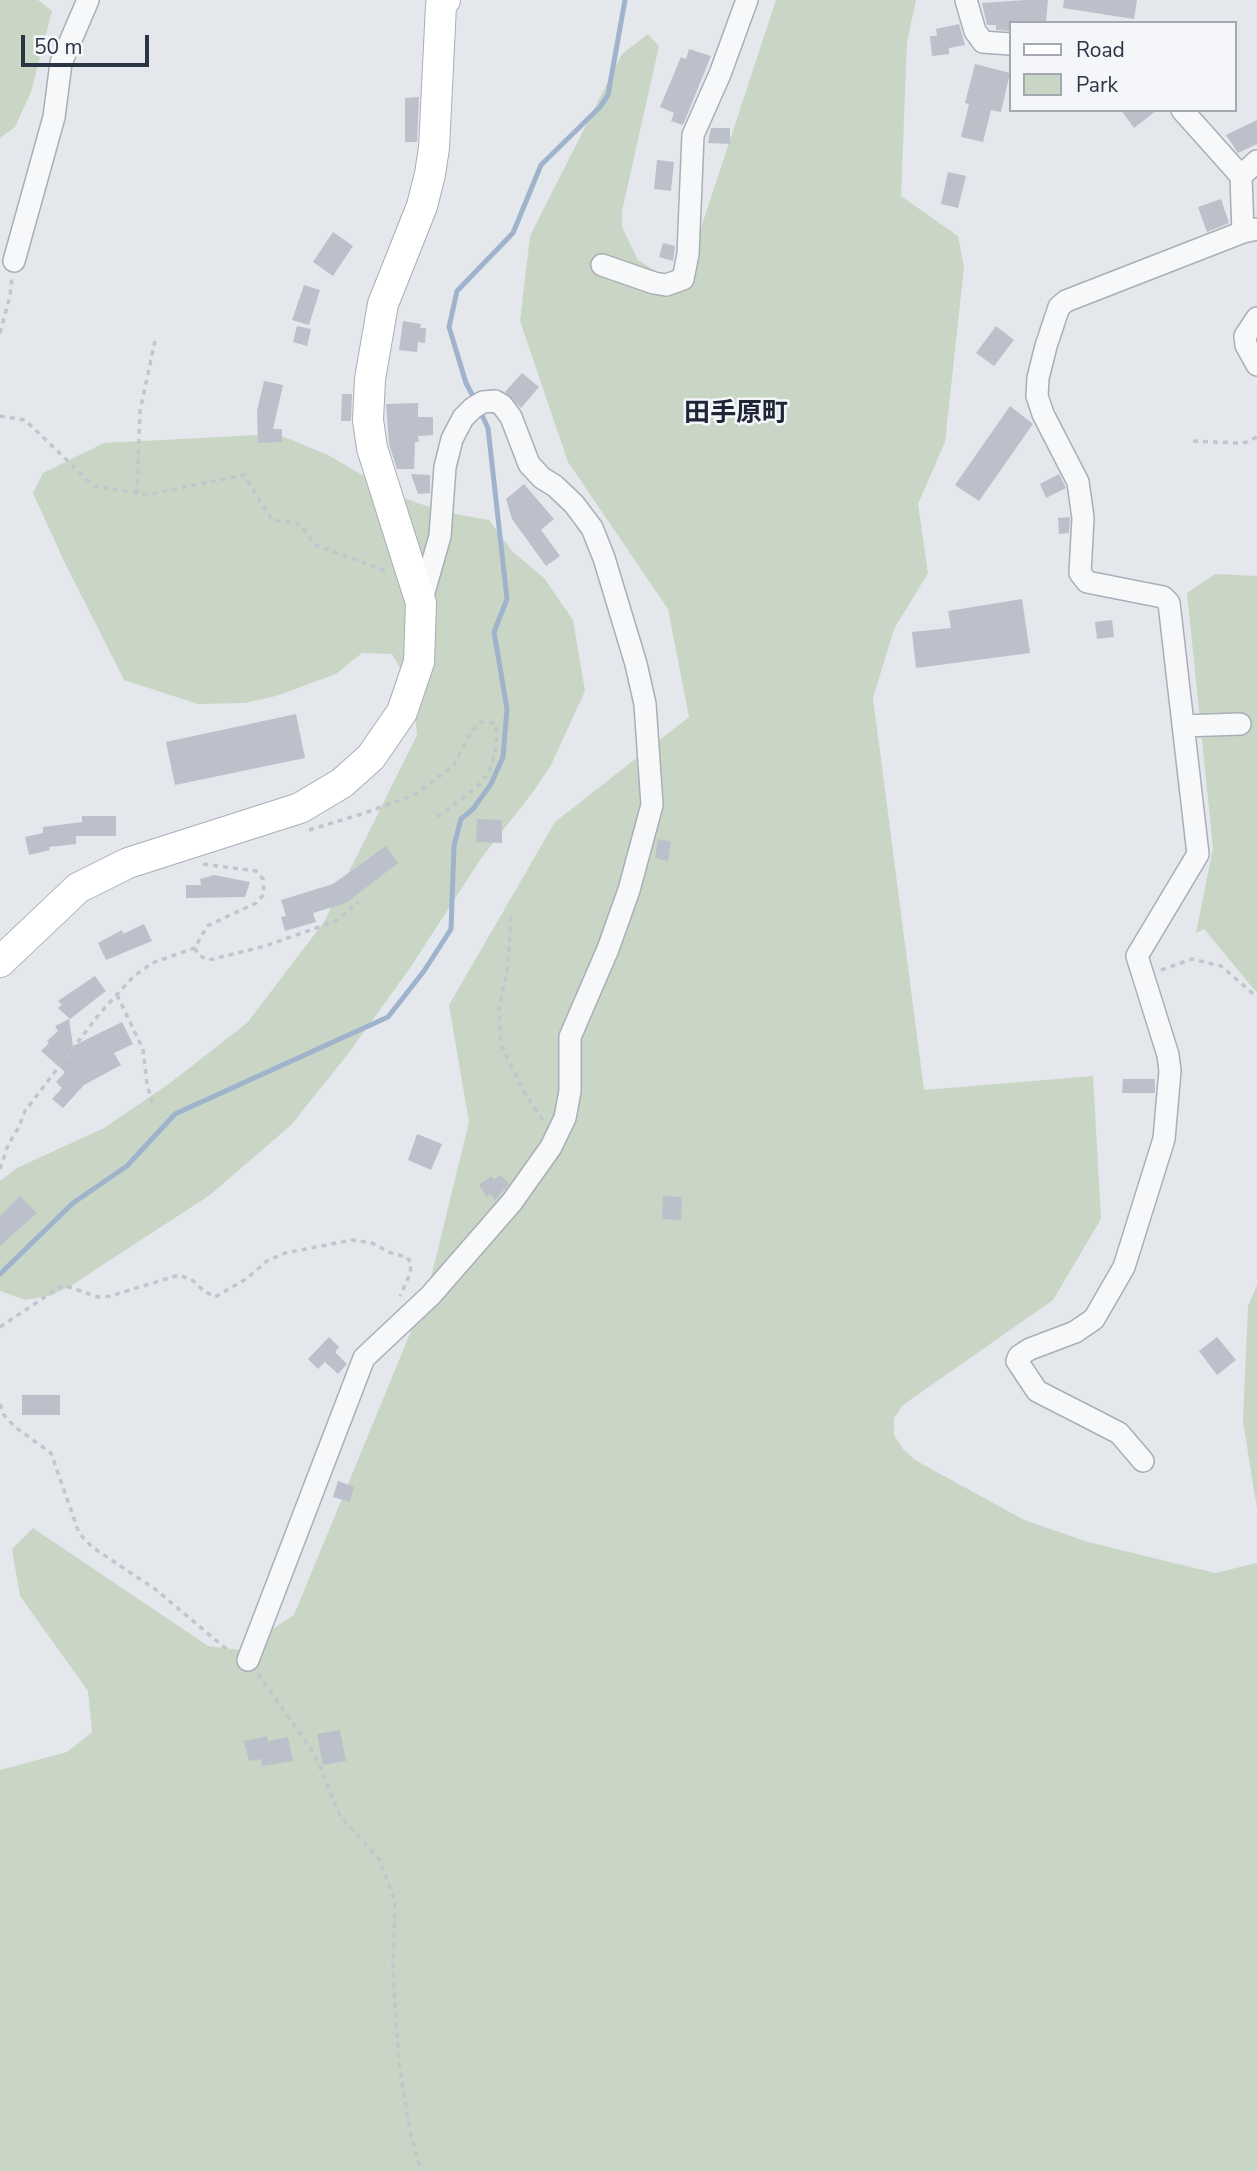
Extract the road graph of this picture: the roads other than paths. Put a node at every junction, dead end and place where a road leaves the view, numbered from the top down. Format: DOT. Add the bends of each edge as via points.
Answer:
graph roads {
  1 [pos="88,0"];
  2 [pos="445,0"];
  3 [pos="747,0"];
  4 [pos="969,2"];
  5 [pos="1009,44"];
  6 [pos="1184,112"];
  7 [pos="1257,161"];
  8 [pos="1241,176"];
  9 [pos="1250,230"];
  10 [pos="14,261"];
  11 [pos="602,265"];
  12 [pos="1257,318"];
  13 [pos="1257,365"];
  14 [pos="421,603"];
  15 [pos="1240,724"];
  16 [pos="1183,726"];
  17 [pos="0,962"];
  18 [pos="1143,1461"];
  19 [pos="248,1660"];
  1 -- 10 [label="street" via="61,63 54,117"];
  2 -- 14 [label="street" via="441,5 430,174 383,304 370,379 372,448"];
  3 -- 11 [label="street" via="693,135 683,279 666,285 654,283"];
  4 -- 5 [label="street" via="975,31 983,42"];
  6 -- 8 [label="street"];
  7 -- 8 [label="street"];
  8 -- 9 [label="street"];
  9 -- 16 [label="street" via="1066,301 1059,307 1038,378 1043,414 1078,482 1083,518 1080,573 1087,582 1163,597 1169,603"];
  12 -- 13 [label="street" via="1245,336"];
  14 -- 17 [label="street" via="419,662 402,712 371,757 342,783 300,808 128,863 78,888"];
  14 -- 19 [label="street" via="440,536 447,458 457,429 478,405 495,401 511,417 529,464 574,504 592,528 604,558 636,664 648,733 652,805 629,890 570,1037 565,1118 512,1202 431,1295 364,1358"];
  15 -- 16 [label="street"];
  16 -- 18 [label="street" via="1198,854 1137,956 1168,1055 1164,1139 1125,1266 1094,1318 1075,1332 1030,1349 1017,1361 1037,1391 1119,1433"];
}
